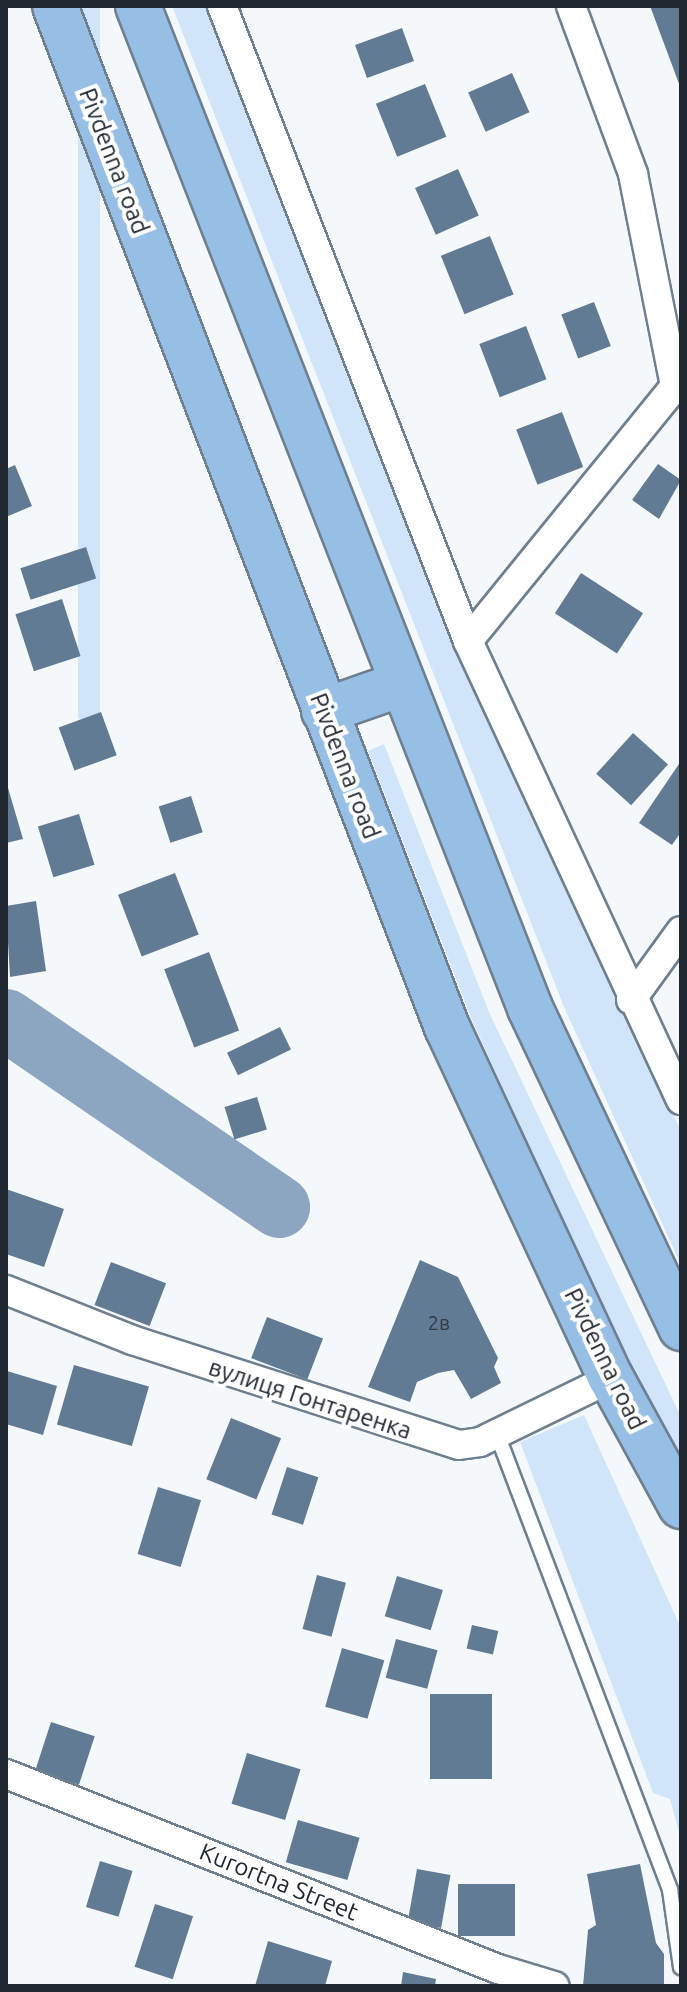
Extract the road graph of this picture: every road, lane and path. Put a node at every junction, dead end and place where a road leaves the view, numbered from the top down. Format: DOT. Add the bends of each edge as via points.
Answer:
graph roads {
  1 [pos="55,6"];
  2 [pos="138,6"];
  3 [pos="222,6"];
  4 [pos="571,6"];
  5 [pos="674,314"];
  6 [pos="678,388"];
  7 [pos="468,641"];
  8 [pos="401,684"];
  9 [pos="324,711"];
  10 [pos="681,931"];
  11 [pos="631,1000"];
  12 [pos="681,1100"];
  13 [pos="6,1290"];
  14 [pos="681,1328"];
  15 [pos="611,1378"];
  16 [pos="497,1434"];
  17 [pos="681,1506"];
  18 [pos="6,1774"];
  19 [pos="681,1967"];
  20 [pos="554,1986"];
  1 -- 9 [label="main road, Pivdenna road"];
  2 -- 8 [label="main road"];
  3 -- 7 [label="street"];
  4 -- 5 [label="street" via="633,174"];
  5 -- 6 [label="street"];
  6 -- 7 [label="street"];
  7 -- 11 [label="street"];
  8 -- 9 [label="main road"];
  8 -- 14 [label="main road" via="530,1008"];
  9 -- 15 [label="main road, Pivdenna road" via="447,1027"];
  10 -- 11 [label="street"];
  11 -- 12 [label="street"];
  13 -- 16 [label="street, вулиця Гонтаренка" via="132,1340 436,1441 459,1445"];
  15 -- 16 [label="street, вулиця Гонтаренка"];
  15 -- 17 [label="main road, Pivdenna road"];
  16 -- 19 [label="lane" via="670,1890"];
  18 -- 20 [label="street, Kurortna Street" via="498,1969"];
}
